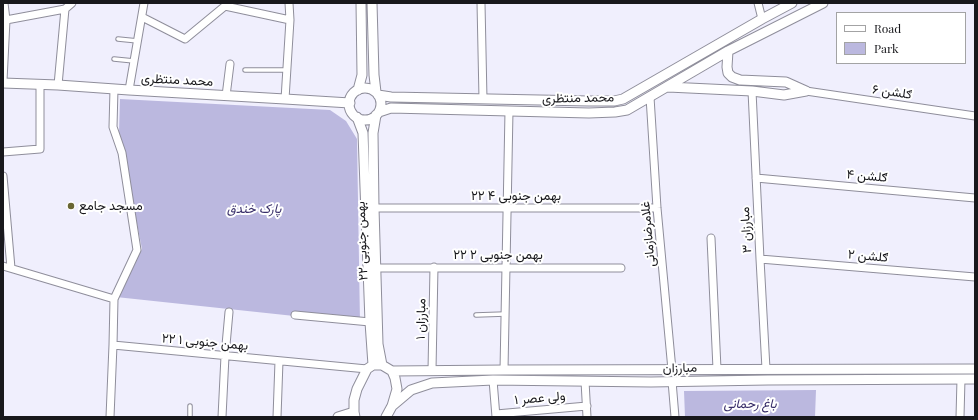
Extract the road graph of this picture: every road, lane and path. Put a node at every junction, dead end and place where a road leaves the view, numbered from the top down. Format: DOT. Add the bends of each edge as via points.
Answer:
graph roads {
  1 [pos="4,3"];
  2 [pos="72,3"];
  3 [pos="144,3"];
  4 [pos="289,3"];
  5 [pos="361,3"];
  6 [pos="372,3"];
  7 [pos="481,3"];
  8 [pos="758,3"];
  9 [pos="792,3"];
  10 [pos="823,3"];
  11 [pos="225,4"];
  12 [pos="65,9"];
  13 [pos="142,17"];
  14 [pos="762,18"];
  15 [pos="6,20"];
  16 [pos="290,20"];
  17 [pos="118,39"];
  18 [pos="138,41"];
  19 [pos="728,51"];
  20 [pos="114,59"];
  21 [pos="134,61"];
  22 [pos="230,64"];
  23 [pos="245,70"];
  24 [pos="287,70"];
  25 [pos="3,82"];
  26 [pos="40,84"];
  27 [pos="58,85"];
  28 [pos="667,87"];
  29 [pos="114,89"];
  30 [pos="129,90"];
  31 [pos="358,90"];
  32 [pos="752,91"];
  33 [pos="806,91"];
  34 [pos="377,93"];
  35 [pos="226,96"];
  36 [pos="650,97"];
  37 [pos="285,99"];
  38 [pos="483,99"];
  39 [pos="350,104"];
  40 [pos="509,111"];
  41 [pos="378,114"];
  42 [pos="975,116"];
  43 [pos="357,117"];
  44 [pos="3,152"];
  45 [pos="3,176"];
  46 [pos="756,178"];
  47 [pos="975,198"];
  48 [pos="374,208"];
  49 [pos="507,208"];
  50 [pos="657,208"];
  51 [pos="711,238"];
  52 [pos="760,260"];
  53 [pos="3,266"];
  54 [pos="434,267"];
  55 [pos="506,267"];
  56 [pos="11,268"];
  57 [pos="376,268"];
  58 [pos="621,268"];
  59 [pos="975,277"];
  60 [pos="114,299"];
  61 [pos="229,312"];
  62 [pos="295,314"];
  63 [pos="505,314"];
  64 [pos="476,315"];
  65 [pos="370,322"];
  66 [pos="114,345"];
  67 [pos="225,356"];
  68 [pos="279,361"];
  69 [pos="374,366"];
  70 [pos="717,369"];
  71 [pos="766,369"];
  72 [pos="975,369"];
  73 [pos="432,370"];
  74 [pos="504,370"];
  75 [pos="672,370"];
  76 [pos="392,371"];
  77 [pos="961,379"];
  78 [pos="975,379"];
  79 [pos="493,380"];
  80 [pos="585,381"];
  81 [pos="672,381"];
  82 [pos="190,406"];
  83 [pos="392,406"];
  84 [pos="587,406"];
  85 [pos="355,415"];
  86 [pos="496,415"];
  87 [pos="110,417"];
  88 [pos="190,417"];
  89 [pos="222,417"];
  90 [pos="277,417"];
  91 [pos="338,417"];
  92 [pos="386,417"];
  93 [pos="587,417"];
  94 [pos="675,417"];
  95 [pos="960,417"];
  1 -- 15 [label="street"];
  2 -- 12 [label="street"];
  3 -- 13 [label="street"];
  4 -- 16 [label="street"];
  5 -- 31 [label="street" via="362,75"];
  6 -- 34 [label="street"];
  7 -- 38 [label="street"];
  8 -- 14 [label="street"];
  9 -- 14 [label="street, محمد منتظری"];
  10 -- 19 [label="street, محمد منتظری"];
  11 -- 13 [label="street" via="185,39"];
  11 -- 16 [label="street"];
  12 -- 15 [label="street"];
  12 -- 27 [label="street"];
  13 -- 18 [label="street"];
  14 -- 38 [label="street, محمد منتظری" via="623,99"];
  15 -- 25 [label="street"];
  16 -- 24 [label="street"];
  17 -- 18 [label="lane"];
  18 -- 21 [label="street"];
  19 -- 28 [label="street, محمد منتظری"];
  19 -- 33 [label="street" via="727,67 732,77 740,80 786,82"];
  20 -- 21 [label="lane"];
  21 -- 30 [label="street"];
  22 -- 35 [label="street"];
  23 -- 24 [label="lane"];
  24 -- 37 [label="street"];
  25 -- 26 [label="street, محمد منتظری"];
  26 -- 27 [label="street, محمد منتظری"];
  26 -- 44 [label="street" via="40,149"];
  27 -- 29 [label="street, محمد منتظری"];
  28 -- 32 [label="street"];
  28 -- 36 [label="street, محمد منتظری"];
  29 -- 30 [label="street, محمد منتظری"];
  29 -- 60 [label="street" via="113,128 122,153 137,250"];
  30 -- 35 [label="street, محمد منتظری"];
  31 -- 34 [label="street" via="370,89"];
  31 -- 39 [label="street" via="352,96"];
  32 -- 33 [label="street" via="784,95"];
  32 -- 46 [label="street, مبارزان ۳"];
  33 -- 42 [label="street, ګلشن ۶"];
  34 -- 38 [label="street, محمد منتظری" via="391,97"];
  34 -- 41 [label="street" via="381,100"];
  35 -- 37 [label="street, محمد منتظری"];
  36 -- 40 [label="street, محمد منتظری" via="627,110 615,112"];
  36 -- 50 [label="street, غلامرضازمانی"];
  37 -- 39 [label="street, محمد منتظری"];
  39 -- 43 [label="street"];
  40 -- 41 [label="street, محمد منتظری" via="391,108"];
  40 -- 49 [label="street"];
  41 -- 43 [label="street" via="365,120"];
  41 -- 48 [label="street, ۲۲ بهمن جنوبی" via="373,133"];
  43 -- 65 [label="street, ۲۲ بهمن جنوبی" via="363,134"];
  45 -- 56 [label="street"];
  46 -- 47 [label="street, ګلشن ۴"];
  46 -- 52 [label="street, مبارزان ۳"];
  48 -- 49 [label="street, ۲۲ بهمن جنوبی ۴"];
  48 -- 57 [label="street, ۲۲ بهمن جنوبی"];
  49 -- 50 [label="street, ۲۲ بهمن جنوبی ۴"];
  49 -- 55 [label="street"];
  50 -- 75 [label="street, غلامرضازمانی"];
  51 -- 70 [label="street"];
  52 -- 59 [label="street, ګلشن ۲"];
  52 -- 71 [label="street, مبارزان ۳"];
  53 -- 56 [label="street"];
  54 -- 55 [label="street, ۲۲ بهمن جنوبی ۲"];
  54 -- 57 [label="street, ۲۲ بهمن جنوبی ۲"];
  54 -- 73 [label="street, مبارزان ۱"];
  55 -- 58 [label="street, ۲۲ بهمن جنوبی ۲"];
  55 -- 63 [label="street"];
  56 -- 60 [label="street"];
  57 -- 69 [label="street, ۲۲ بهمن جنوبی" via="378,344"];
  60 -- 66 [label="street"];
  61 -- 67 [label="street"];
  62 -- 65 [label="street"];
  63 -- 64 [label="lane"];
  63 -- 74 [label="street"];
  65 -- 69 [label="street, ۲۲ بهمن جنوبی"];
  66 -- 67 [label="street, ۲۲ بهمن جنوبی ۱"];
  66 -- 87 [label="street"];
  67 -- 68 [label="street, ۲۲ بهمن جنوبی ۱"];
  67 -- 89 [label="street"];
  68 -- 69 [label="street, ۲۲ بهمن جنوبی ۱"];
  68 -- 90 [label="street"];
  69 -- 76 [label="street"];
  69 -- 85 [label="street" via="357,389 354,400"];
  70 -- 71 [label="street, مبارزان"];
  70 -- 75 [label="street, مبارزان"];
  71 -- 72 [label="street, مبارزان"];
  73 -- 74 [label="street, مبارزان"];
  73 -- 76 [label="street, مبارزان"];
  74 -- 75 [label="street, مبارزان"];
  75 -- 81 [label="street"];
  76 -- 83 [label="street" via="397,389"];
  77 -- 78 [label="street, مبارزان"];
  77 -- 81 [label="street, مبارزان"];
  77 -- 95 [label="street"];
  79 -- 80 [label="street, مبارزان"];
  79 -- 83 [label="street, مبارزان" via="432,383 412,390"];
  79 -- 86 [label="street"];
  80 -- 81 [label="street, مبارزان"];
  80 -- 84 [label="street"];
  81 -- 94 [label="street"];
  82 -- 88 [label="lane"];
  83 -- 92 [label="street"];
  84 -- 86 [label="street, ولی عصر ۱"];
  84 -- 93 [label="street"];
  85 -- 91 [label="street"];
}
